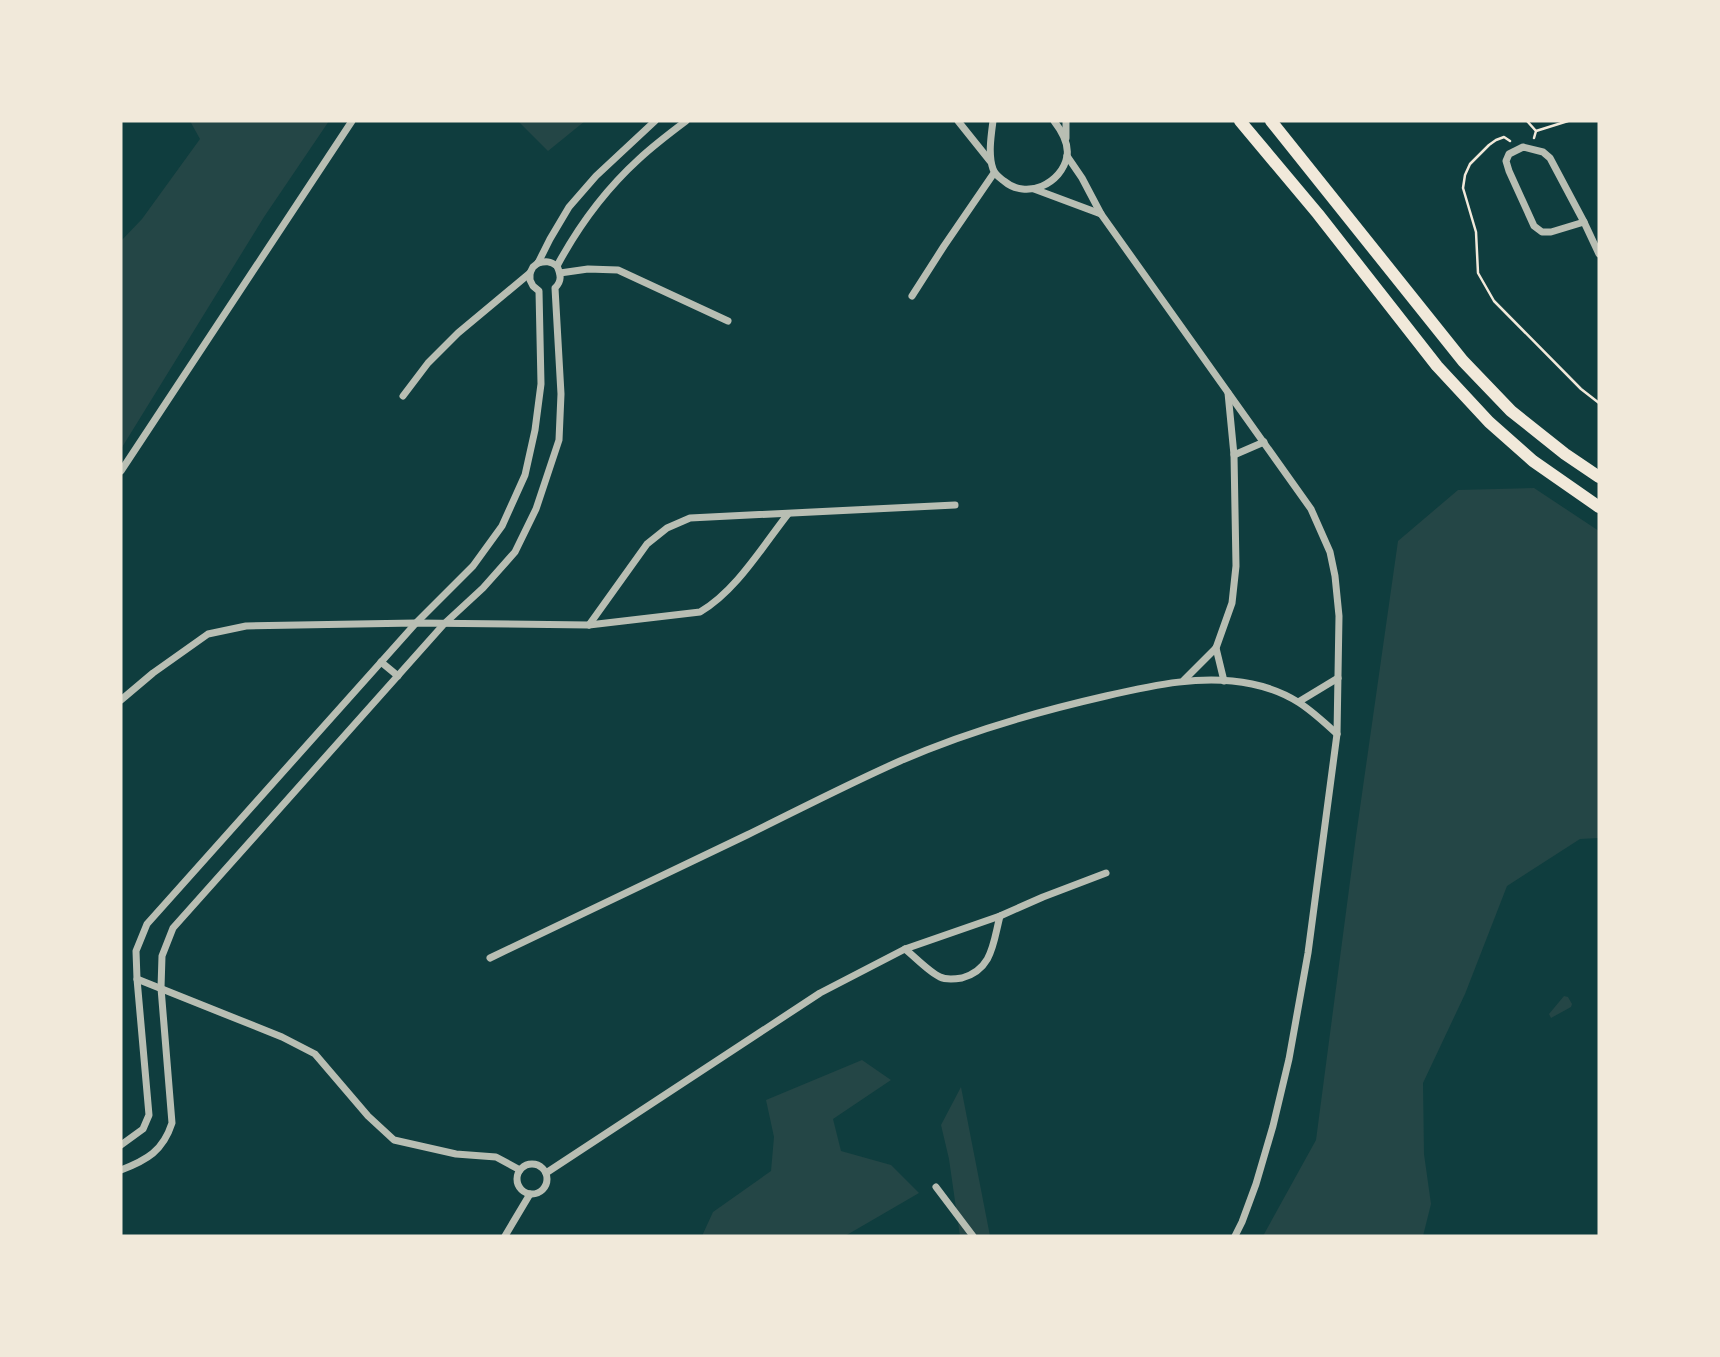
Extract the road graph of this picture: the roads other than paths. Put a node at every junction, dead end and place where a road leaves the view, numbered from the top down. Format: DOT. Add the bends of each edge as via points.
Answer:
graph roads {
  1 [pos="352,121"];
  2 [pos="655,121"];
  3 [pos="686,121"];
  4 [pos="958,121"];
  5 [pos="993,121"];
  6 [pos="1055,121"];
  7 [pos="1066,121"];
  8 [pos="1240,121"];
  9 [pos="1271,121"];
  10 [pos="1066,145"];
  11 [pos="1067,156"];
  12 [pos="991,162"];
  13 [pos="994,173"];
  14 [pos="1034,189"];
  15 [pos="1101,214"];
  16 [pos="1584,222"];
  17 [pos="1599,254"];
  18 [pos="538,263"];
  19 [pos="558,270"];
  20 [pos="530,273"];
  21 [pos="555,288"];
  22 [pos="539,291"];
  23 [pos="912,296"];
  24 [pos="728,321"];
  25 [pos="1228,392"];
  26 [pos="403,396"];
  27 [pos="1264,442"];
  28 [pos="1234,454"];
  29 [pos="121,471"];
  30 [pos="1599,477"];
  31 [pos="955,505"];
  32 [pos="1599,508"];
  33 [pos="788,514"];
  34 [pos="416,623"];
  35 [pos="444,624"];
  36 [pos="589,625"];
  37 [pos="1216,648"];
  38 [pos="381,662"];
  39 [pos="398,676"];
  40 [pos="1338,678"];
  41 [pos="1184,681"];
  42 [pos="1224,681"];
  43 [pos="121,700"];
  44 [pos="1300,701"];
  45 [pos="1337,734"];
  46 [pos="1106,873"];
  47 [pos="1000,916"];
  48 [pos="905,949"];
  49 [pos="490,958"];
  50 [pos="136,979"];
  51 [pos="161,988"];
  52 [pos="121,1145"];
  53 [pos="121,1170"];
  54 [pos="520,1170"];
  55 [pos="546,1172"];
  56 [pos="936,1188"];
  57 [pos="530,1194"];
  58 [pos="505,1236"];
  59 [pos="973,1236"];
  60 [pos="1235,1236"];
  1 -- 29 [label="street"];
  2 -- 18 [label="street" via="569,207"];
  3 -- 19 [label="street" via="611,188 566,250"];
  4 -- 12 [label="street"];
  5 -- 12 [label="street"];
  6 -- 10 [label="street"];
  7 -- 10 [label="street"];
  8 -- 32 [label="main road" via="1437,366 1533,461"];
  9 -- 30 [label="main road" via="1463,361 1511,411"];
  10 -- 11 [label="street"];
  11 -- 14 [label="street" via="1060,173"];
  11 -- 15 [label="street"];
  12 -- 13 [label="street"];
  13 -- 14 [label="street" via="1018,189"];
  13 -- 23 [label="street"];
  14 -- 15 [label="street"];
  15 -- 25 [label="street"];
  16 -- 16 [label="street" via="1550,158 1523,147 1509,154 1509,171 1534,226 1551,232"];
  16 -- 17 [label="street"];
  18 -- 19 [label="street" via="551,262"];
  18 -- 20 [label="street"];
  19 -- 21 [label="street" via="560,281"];
  19 -- 24 [label="street" via="618,270"];
  20 -- 22 [label="street"];
  20 -- 26 [label="street" via="458,333"];
  21 -- 22 [label="street"];
  21 -- 35 [label="street" via="559,440 544,486 515,552"];
  22 -- 34 [label="street" via="541,384 526,475 502,526 473,566"];
  25 -- 27 [label="street"];
  25 -- 28 [label="street"];
  27 -- 28 [label="street"];
  27 -- 40 [label="street" via="1311,509 1330,552 1339,616"];
  28 -- 37 [label="street" via="1233,603"];
  31 -- 33 [label="street"];
  33 -- 36 [label="street" via="729,590 700,612"];
  33 -- 36 [label="street" via="690,517 667,528 648,544"];
  34 -- 35 [label="street"];
  34 -- 38 [label="street"];
  34 -- 43 [label="street" via="246,626 208,634"];
  35 -- 36 [label="street"];
  35 -- 39 [label="street"];
  37 -- 41 [label="street"];
  37 -- 42 [label="street"];
  38 -- 39 [label="street"];
  38 -- 50 [label="street" via="147,924 136,951"];
  39 -- 51 [label="street" via="173,928 162,956"];
  40 -- 44 [label="street"];
  40 -- 45 [label="street"];
  41 -- 42 [label="street"];
  41 -- 49 [label="street" via="997,725 900,761"];
  42 -- 44 [label="street" via="1263,687"];
  44 -- 45 [label="street"];
  45 -- 60 [label="street" via="1289,1059 1256,1184"];
  46 -- 47 [label="street"];
  47 -- 48 [label="street"];
  47 -- 48 [label="street" via="989,958 967,976 939,977"];
  48 -- 55 [label="street" via="820,993"];
  50 -- 51 [label="street"];
  50 -- 52 [label="street" via="149,1115 144,1129"];
  51 -- 53 [label="street" via="172,1123 162,1147"];
  51 -- 54 [label="street" via="315,1054 394,1140 456,1154 496,1157"];
  54 -- 55 [label="street" via="534,1164"];
  54 -- 57 [label="street" via="518,1185"];
  55 -- 57 [label="street" via="544,1188"];
  56 -- 59 [label="street"];
  57 -- 58 [label="street"];
}
